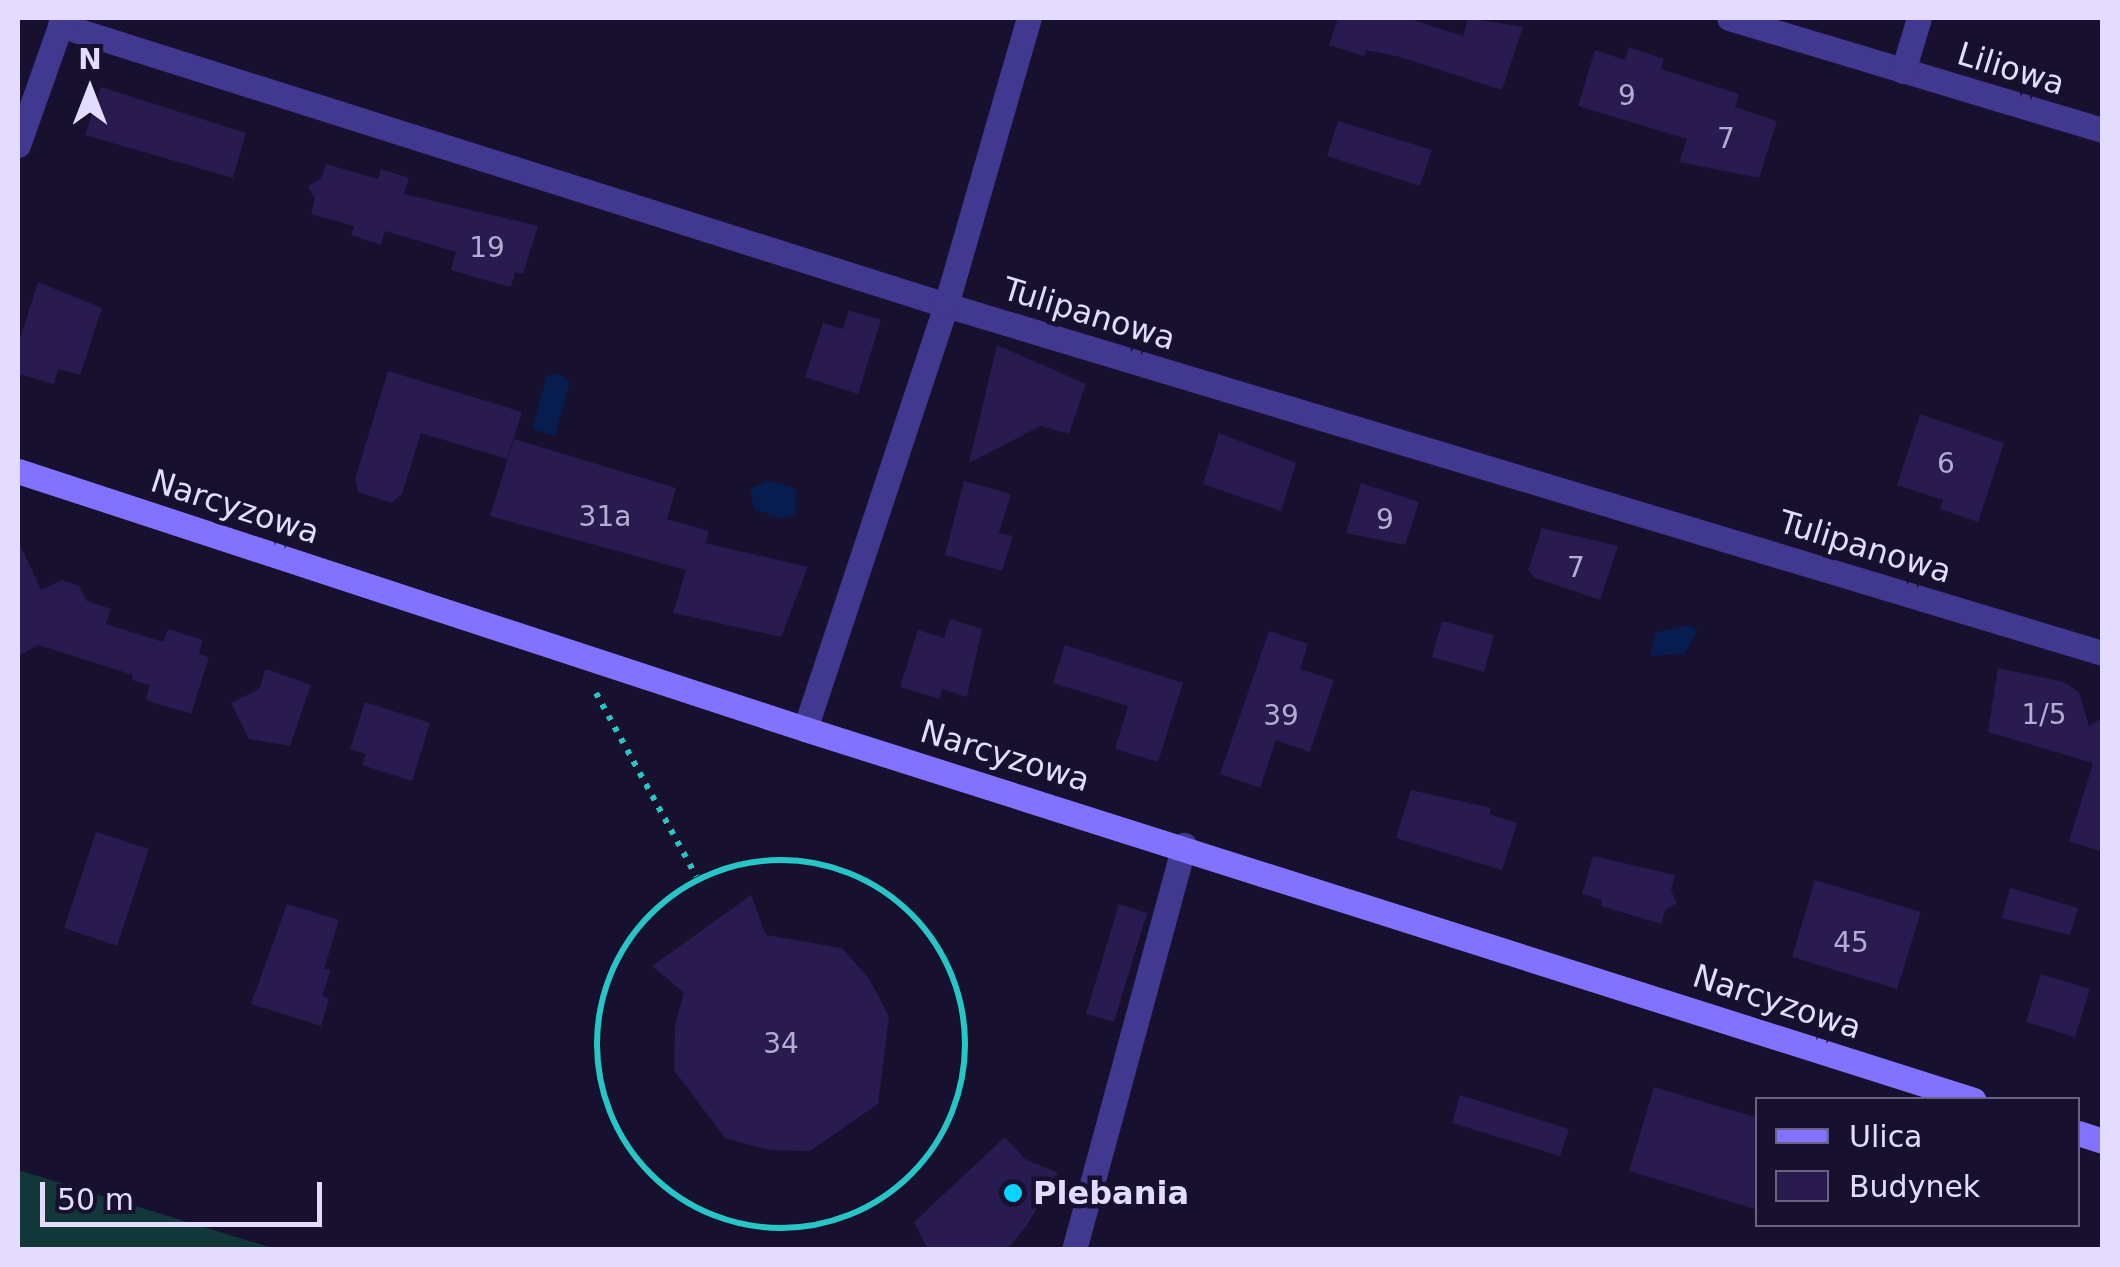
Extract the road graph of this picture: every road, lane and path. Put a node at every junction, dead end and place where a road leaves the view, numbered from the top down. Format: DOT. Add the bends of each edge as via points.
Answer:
graph roads {
  1 [pos="1029,18"];
  2 [pos="1729,18"];
  3 [pos="1920,18"];
  4 [pos="62,21"];
  5 [pos="1903,71"];
  6 [pos="2102,130"];
  7 [pos="18,146"];
  8 [pos="946,305"];
  9 [pos="18,471"];
  10 [pos="2102,653"];
  11 [pos="588,657"];
  12 [pos="805,729"];
  13 [pos="1184,845"];
  14 [pos="696,876"];
  15 [pos="1965,1097"];
  16 [pos="1074,1250"];
  1 -- 8 [label="street"];
  2 -- 5 [label="street, Liliowa"];
  3 -- 5 [label="street"];
  4 -- 7 [label="street"];
  4 -- 8 [label="street, Tulipanowa"];
  5 -- 6 [label="street, Liliowa"];
  8 -- 10 [label="street, Tulipanowa"];
  8 -- 12 [label="street"];
  9 -- 11 [label="street, Narcyzowa"];
  11 -- 12 [label="street, Narcyzowa"];
  11 -- 14 [label="path" via="583,668"];
  12 -- 13 [label="street, Narcyzowa"];
  13 -- 15 [label="street, Narcyzowa"];
  13 -- 16 [label="street"];
  14 -- 14 [label="path" via="786,855 903,899 961,987 965,1086 929,1160 856,1216 760,1232 668,1194 612,1126 594,1038 622,944"];
}
